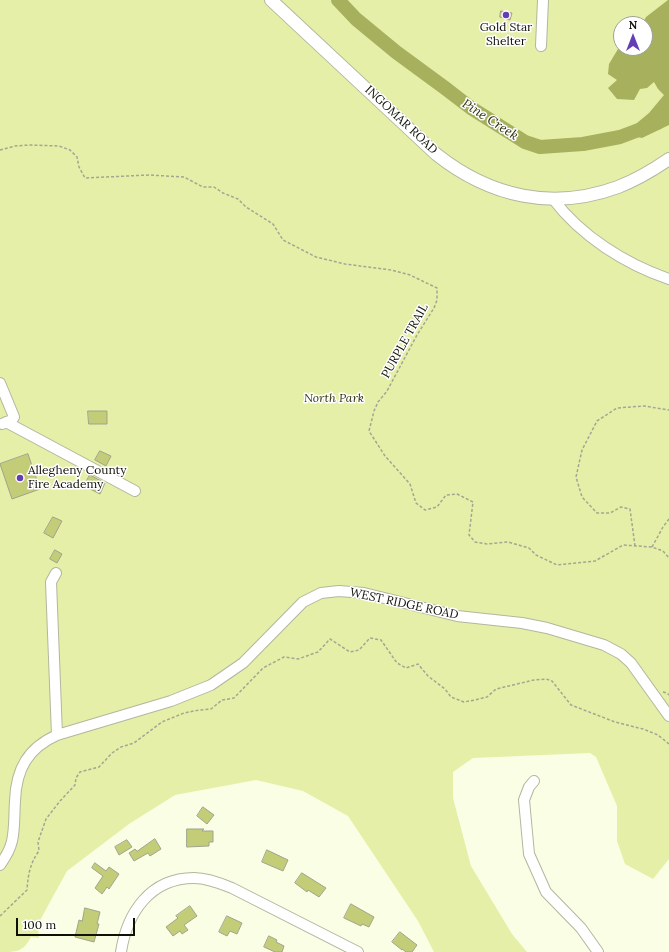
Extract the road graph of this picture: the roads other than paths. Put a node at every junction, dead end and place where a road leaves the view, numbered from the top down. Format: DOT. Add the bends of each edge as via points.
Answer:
graph roads {
  1 [pos="271,0"];
  2 [pos="543,0"];
  3 [pos="541,46"];
  4 [pos="669,159"];
  5 [pos="553,199"];
  6 [pos="669,279"];
  7 [pos="0,383"];
  8 [pos="3,424"];
  9 [pos="134,491"];
  10 [pos="56,573"];
  11 [pos="669,716"];
  12 [pos="56,735"];
  13 [pos="534,781"];
  14 [pos="0,866"];
  15 [pos="121,952"];
  16 [pos="358,952"];
  17 [pos="598,952"];
  1 -- 5 [label="main road, INGOMAR ROAD" via="449,164 494,188 521,196"];
  2 -- 3 [label="street"];
  4 -- 5 [label="main road, INGOMAR ROAD" via="619,186 590,195"];
  5 -- 6 [label="street" via="568,217 603,246 641,268"];
  7 -- 8 [label="street" via="14,415 12,420"];
  8 -- 9 [label="street"];
  10 -- 12 [label="street" via="51,582"];
  11 -- 12 [label="street, WEST RIDGE ROAD" via="631,663 604,645 547,628 457,616 364,593 339,591 321,593 303,602 248,658 211,685 171,701"];
  12 -- 14 [label="street, WEST RIDGE ROAD" via="40,744 24,762 16,787 13,840"];
  13 -- 17 [label="street" via="524,800 528,854 546,892 581,928"];
  15 -- 16 [label="street" via="128,924 144,899 167,884 193,878 232,888"];
}
